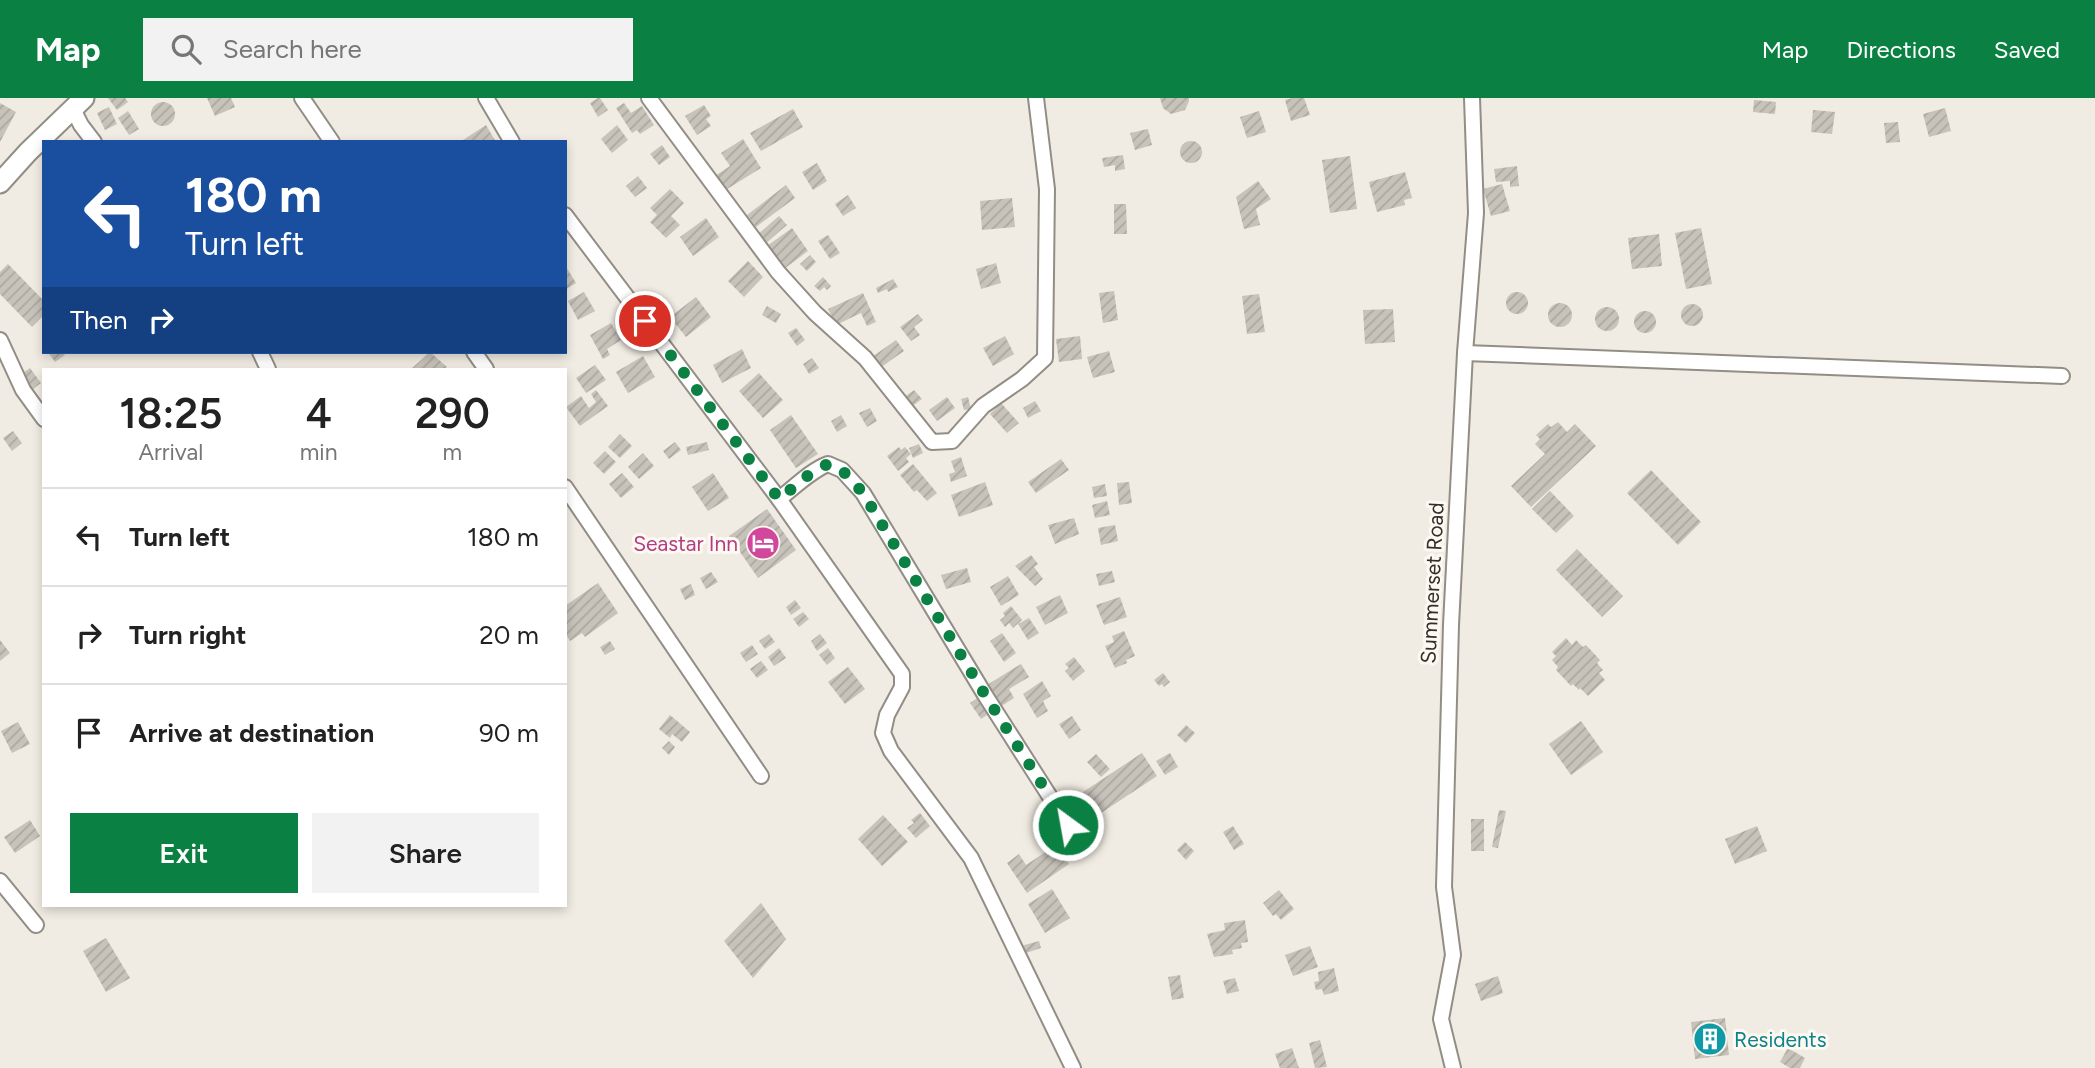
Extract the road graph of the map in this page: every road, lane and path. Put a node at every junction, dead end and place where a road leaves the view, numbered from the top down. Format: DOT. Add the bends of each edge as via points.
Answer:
graph roads {
  1 [pos="302,98"];
  2 [pos="486,98"];
  3 [pos="649,98"];
  4 [pos="1035,98"];
  5 [pos="1472,98"];
  6 [pos="79,104"];
  7 [pos="92,140"];
  8 [pos="331,140"];
  9 [pos="511,140"];
  10 [pos="0,183"];
  11 [pos="567,218"];
  12 [pos="0,340"];
  13 [pos="1465,353"];
  14 [pos="2062,376"];
  15 [pos="42,416"];
  16 [pos="567,490"];
  17 [pos="779,499"];
  18 [pos="761,776"];
  19 [pos="1068,825"];
  20 [pos="0,881"];
  21 [pos="36,925"];
  22 [pos="1073,1068"];
  23 [pos="1454,1068"];
  1 -- 8 [label="street"];
  2 -- 9 [label="street"];
  3 -- 4 [label="street" via="778,272 865,358 932,442 952,441 983,406 1045,358 1047,189"];
  5 -- 13 [label="street, Summerset Road" via="1476,214"];
  6 -- 7 [label="street" via="81,125"];
  6 -- 10 [label="main road"];
  11 -- 17 [label="street"];
  12 -- 15 [label="street" via="23,390"];
  13 -- 14 [label="street"];
  13 -- 23 [label="street, Summerset Road" via="1444,887 1453,955 1441,1019"];
  16 -- 18 [label="street"];
  17 -- 19 [label="street" via="828,464 842,470 863,493"];
  17 -- 22 [label="street" via="902,674 902,687 883,733 891,751 971,858"];
  20 -- 21 [label="street"];
}
